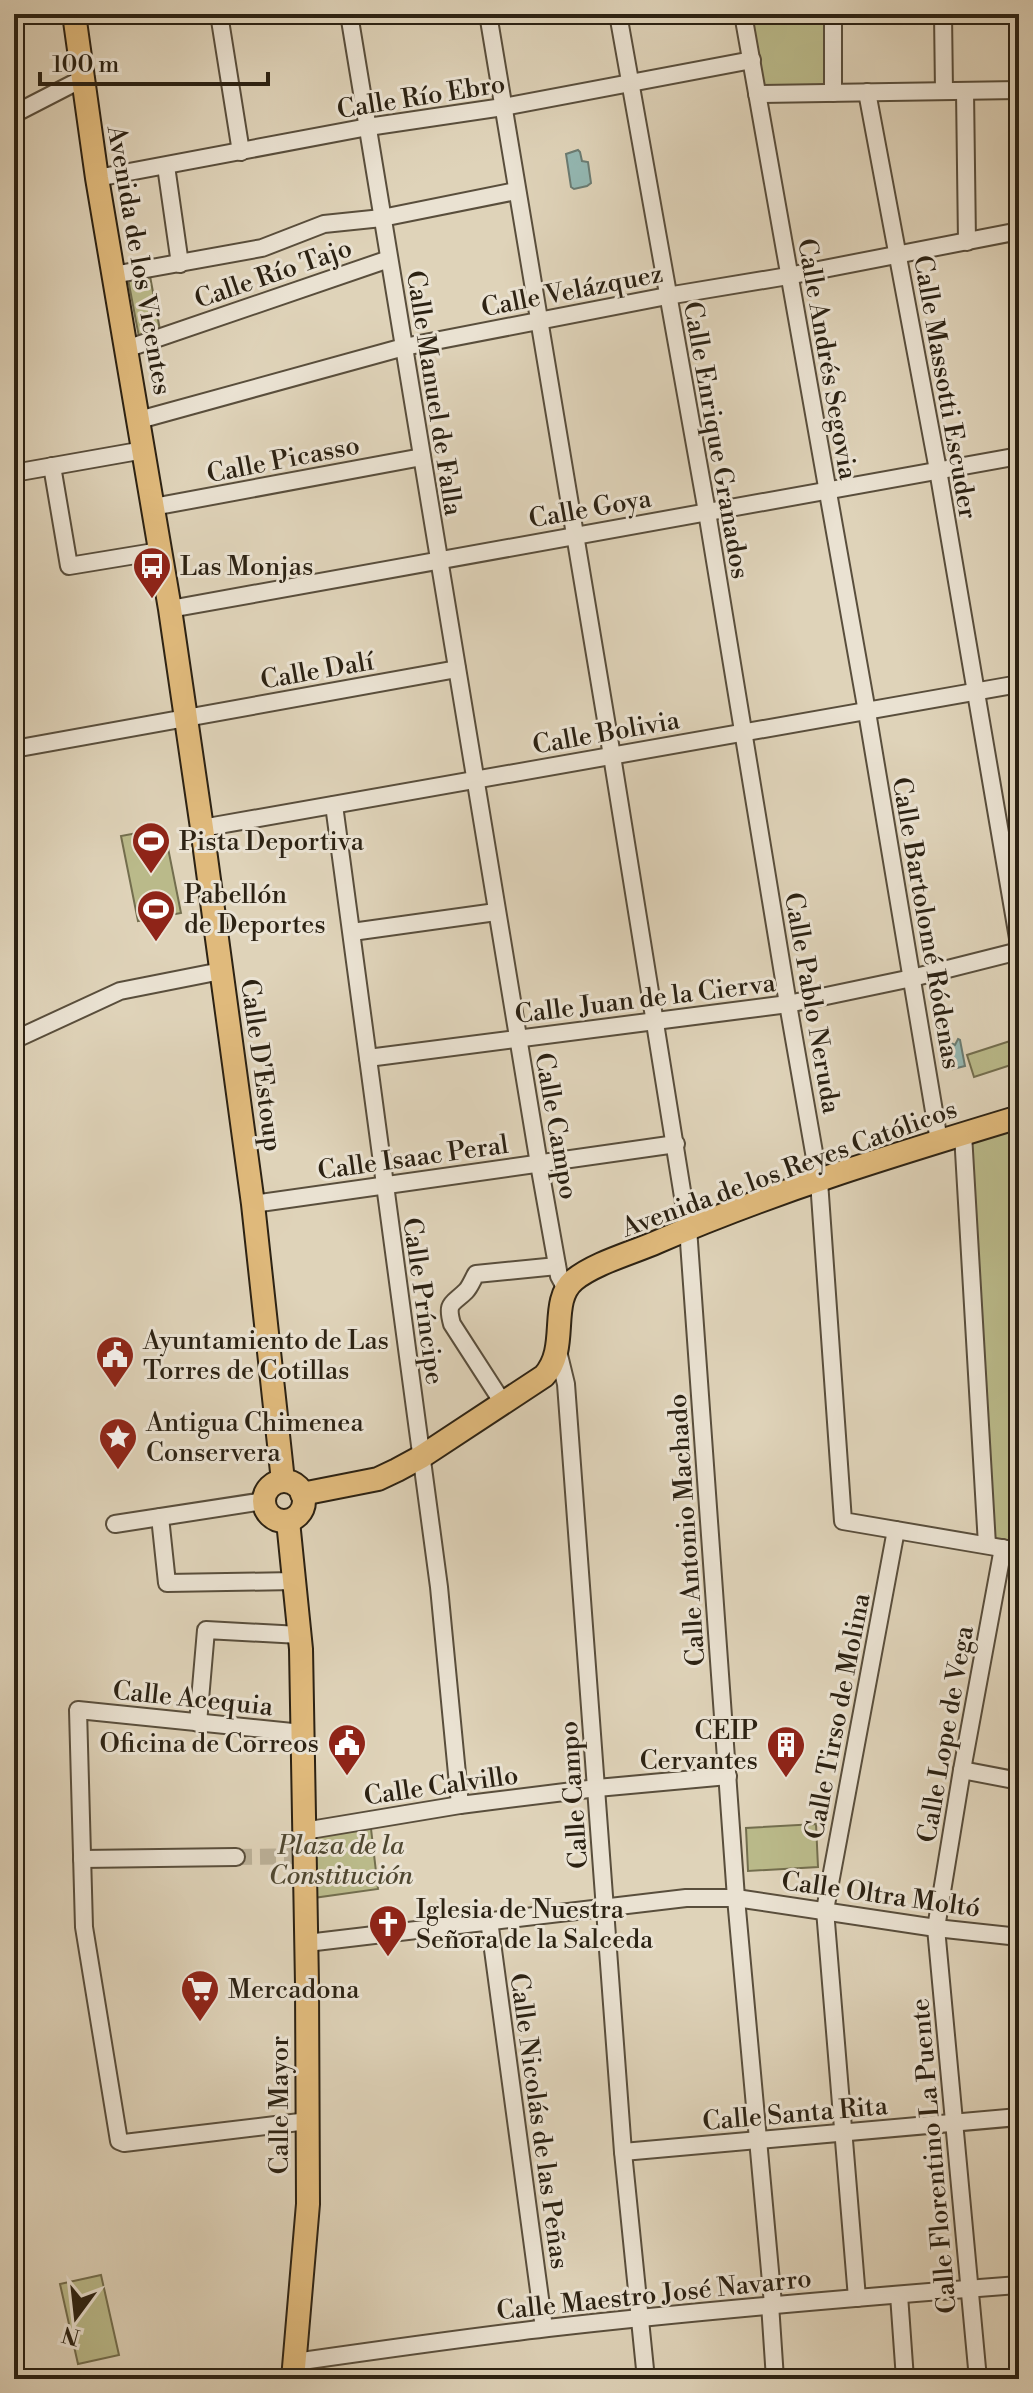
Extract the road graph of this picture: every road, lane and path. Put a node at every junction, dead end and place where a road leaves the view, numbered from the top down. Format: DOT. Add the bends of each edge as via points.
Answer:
graph roads {
  1 [pos="74,14"];
  2 [pos="219,14"];
  3 [pos="349,14"];
  4 [pos="488,14"];
  5 [pos="618,14"];
  6 [pos="743,14"];
  7 [pos="833,14"];
  8 [pos="943,14"];
  9 [pos="752,60"];
  10 [pos="82,79"];
  11 [pos="629,83"];
  12 [pos="1019,90"];
  13 [pos="944,91"];
  14 [pos="965,91"];
  15 [pos="867,92"];
  16 [pos="833,93"];
  17 [pos="757,94"];
  18 [pos="503,107"];
  19 [pos="14,114"];
  20 [pos="368,127"];
  21 [pos="241,152"];
  22 [pos="166,166"];
  23 [pos="97,178"];
  24 [pos="516,191"];
  25 [pos="382,218"];
  26 [pos="1019,231"];
  27 [pos="967,242"];
  28 [pos="898,255"];
  29 [pos="389,259"];
  30 [pos="180,264"];
  31 [pos="113,275"];
  32 [pos="788,276"];
  33 [pos="667,296"];
  34 [pos="539,321"];
  35 [pos="404,347"];
  36 [pos="126,349"];
  37 [pos="139,420"];
  38 [pos="144,450"];
  39 [pos="1019,456"];
  40 [pos="422,457"];
  41 [pos="52,466"];
  42 [pos="938,470"];
  43 [pos="14,473"];
  44 [pos="827,489"];
  45 [pos="153,507"];
  46 [pos="707,512"];
  47 [pos="574,535"];
  48 [pos="160,551"];
  49 [pos="438,561"];
  50 [pos="170,609"];
  51 [pos="457,669"];
  52 [pos="1019,684"];
  53 [pos="977,691"];
  54 [pos="867,712"];
  55 [pos="186,718"];
  56 [pos="745,733"];
  57 [pos="14,749"];
  58 [pos="612,756"];
  59 [pos="476,779"];
  60 [pos="334,805"];
  61 [pos="202,828"];
  62 [pos="496,912"];
  63 [pos="352,932"];
  64 [pos="1019,944"];
  65 [pos="1019,951"];
  66 [pos="221,971"];
  67 [pos="912,978"];
  68 [pos="788,1004"];
  69 [pos="654,1021"];
  70 [pos="518,1038"];
  71 [pos="14,1040"];
  72 [pos="368,1058"];
  73 [pos="1019,1117"];
  74 [pos="963,1134"];
  75 [pos="939,1141"];
  76 [pos="676,1144"];
  77 [pos="539,1164"];
  78 [pos="819,1181"];
  79 [pos="384,1185"];
  80 [pos="253,1204"];
  81 [pos="688,1228"];
  82 [pos="557,1266"];
  83 [pos="566,1289"];
  84 [pos="558,1351"];
  85 [pos="503,1403"];
  86 [pos="421,1457"];
  87 [pos="292,1487"];
  88 [pos="264,1501"];
  89 [pos="160,1517"];
  90 [pos="288,1521"];
  91 [pos="115,1524"];
  92 [pos="896,1530"];
  93 [pos="1003,1548"];
  94 [pos="295,1581"];
  95 [pos="300,1635"];
  96 [pos="198,1723"];
  97 [pos="302,1733"];
  98 [pos="962,1770"];
  99 [pos="728,1776"];
  100 [pos="1019,1781"];
  101 [pos="597,1788"];
  102 [pos="460,1805"];
  103 [pos="304,1831"];
  104 [pos="236,1857"];
  105 [pos="82,1859"];
  106 [pos="736,1898"];
  107 [pos="605,1907"];
  108 [pos="825,1910"];
  109 [pos="489,1920"];
  110 [pos="936,1928"];
  111 [pos="1019,1937"];
  112 [pos="307,1943"];
  113 [pos="1019,2117"];
  114 [pos="308,2121"];
  115 [pos="954,2123"];
  116 [pos="844,2133"];
  117 [pos="759,2141"];
  118 [pos="623,2152"];
  119 [pos="1019,2285"];
  120 [pos="970,2288"];
  121 [pos="899,2295"];
  122 [pos="857,2298"];
  123 [pos="772,2304"];
  124 [pos="642,2317"];
  125 [pos="544,2328"];
  126 [pos="294,2370"];
  127 [pos="646,2379"];
  128 [pos="775,2379"];
  129 [pos="905,2379"];
  130 [pos="978,2379"];
  1 -- 10 [label="main road, Avenida de los Vicentes"];
  2 -- 21 [label="street"];
  3 -- 20 [label="street, Calle Manuel de Falla"];
  4 -- 18 [label="street, Calle Antonio Machado"];
  5 -- 11 [label="street, Calle Enrique Granados"];
  6 -- 9 [label="street, Calle Andrés Segovia"];
  7 -- 16 [label="street"];
  8 -- 13 [label="street"];
  9 -- 11 [label="street, Calle Río Ebro"];
  9 -- 17 [label="street, Calle Andrés Segovia"];
  10 -- 19 [label="street"];
  10 -- 23 [label="main road, Avenida de los Vicentes"];
  11 -- 18 [label="street, Calle Río Ebro"];
  11 -- 33 [label="street, Calle Enrique Granados"];
  12 -- 14 [label="street"];
  13 -- 14 [label="street"];
  13 -- 15 [label="street"];
  14 -- 27 [label="street"];
  15 -- 16 [label="street"];
  15 -- 28 [label="street, Calle Massotti Escuder"];
  16 -- 17 [label="street"];
  17 -- 32 [label="street, Calle Andrés Segovia"];
  18 -- 20 [label="street, Calle Río Ebro"];
  18 -- 24 [label="street, Calle Antonio Machado"];
  20 -- 21 [label="street, Calle Río Ebro"];
  20 -- 25 [label="street, Calle Manuel de Falla"];
  21 -- 22 [label="street, Calle Río Ebro"];
  22 -- 23 [label="street, Calle Río Ebro"];
  22 -- 30 [label="street"];
  23 -- 31 [label="main road, Avenida de los Vicentes"];
  24 -- 25 [label="street"];
  24 -- 34 [label="street, Calle Antonio Machado"];
  25 -- 29 [label="street, Calle Manuel de Falla"];
  25 -- 30 [label="street" via="324,224 262,248"];
  26 -- 27 [label="street, Calle Velázquez"];
  27 -- 28 [label="street, Calle Velázquez"];
  28 -- 32 [label="street, Calle Velázquez"];
  28 -- 42 [label="street, Calle Massotti Escuder"];
  29 -- 35 [label="street, Calle Manuel de Falla"];
  29 -- 36 [label="street, Calle Río Tajo"];
  30 -- 31 [label="street"];
  31 -- 36 [label="main road, Avenida de los Vicentes"];
  32 -- 33 [label="street, Calle Velázquez"];
  32 -- 44 [label="street, Calle Andrés Segovia"];
  33 -- 34 [label="street, Calle Velázquez"];
  33 -- 46 [label="street, Calle Enrique Granados"];
  34 -- 35 [label="street, Calle Velázquez"];
  34 -- 47 [label="street, Calle Antonio Machado"];
  35 -- 37 [label="street, Calle Velázquez"];
  35 -- 40 [label="street, Calle Manuel de Falla"];
  36 -- 37 [label="main road, Avenida de los Vicentes"];
  37 -- 38 [label="main road, Calle D'Estoup"];
  38 -- 41 [label="street"];
  38 -- 45 [label="main road, Calle D'Estoup"];
  39 -- 42 [label="street, Calle Goya"];
  40 -- 45 [label="street, Calle Picasso"];
  40 -- 49 [label="street, Calle Manuel de Falla"];
  41 -- 43 [label="street"];
  41 -- 48 [label="street" via="69,566"];
  42 -- 44 [label="street, Calle Goya"];
  42 -- 53 [label="street, Calle Massotti Escuder"];
  44 -- 46 [label="street, Calle Goya"];
  44 -- 54 [label="street, Calle Andrés Segovia"];
  45 -- 48 [label="main road, Calle D'Estoup"];
  46 -- 47 [label="street, Calle Goya"];
  46 -- 56 [label="street, Calle Enrique Granados"];
  47 -- 49 [label="street, Calle Goya"];
  47 -- 58 [label="street, Calle Antonio Machado"];
  48 -- 50 [label="main road, Calle D'Estoup"];
  49 -- 50 [label="street, Calle Goya"];
  49 -- 51 [label="street, Calle Manuel de Falla"];
  50 -- 55 [label="main road, Calle D'Estoup"];
  51 -- 55 [label="street, Calle Dalí"];
  51 -- 59 [label="street, Calle Manuel de Falla"];
  52 -- 53 [label="street, Calle Bolivia"];
  53 -- 54 [label="street, Calle Bolivia"];
  53 -- 64 [label="street, Calle Massotti Escuder"];
  54 -- 56 [label="street, Calle Bolivia"];
  54 -- 67 [label="street, Calle Bartolomé Ródenas"];
  55 -- 57 [label="street, Calle Dalí"];
  55 -- 61 [label="main road, Calle D'Estoup"];
  56 -- 58 [label="street, Calle Bolivia"];
  56 -- 68 [label="street, Calle Pablo Neruda"];
  58 -- 59 [label="street, Calle Bolivia"];
  58 -- 69 [label="street, Calle Antonio Machado"];
  59 -- 60 [label="street, Calle Bolivia"];
  59 -- 62 [label="street, Calle Campo"];
  60 -- 61 [label="street, Calle Bolivia"];
  60 -- 63 [label="street, Calle Príncipe"];
  61 -- 66 [label="main road, Calle D'Estoup"];
  62 -- 63 [label="street"];
  62 -- 70 [label="street, Calle Campo"];
  63 -- 72 [label="street, Calle Príncipe"];
  65 -- 67 [label="street, Calle Juan de la Cierva"];
  66 -- 71 [label="street" via="120,991"];
  66 -- 80 [label="main road, Calle D'Estoup"];
  67 -- 68 [label="street, Calle Juan de la Cierva"];
  67 -- 75 [label="street, Calle Bartolomé Ródenas"];
  68 -- 69 [label="street, Calle Juan de la Cierva"];
  68 -- 78 [label="street, Calle Pablo Neruda"];
  69 -- 70 [label="street, Calle Juan de la Cierva"];
  69 -- 76 [label="street, Calle Antonio Machado"];
  70 -- 72 [label="street, Calle Juan de la Cierva"];
  70 -- 77 [label="street, Calle Campo"];
  72 -- 79 [label="street, Calle Príncipe"];
  73 -- 74 [label="main road, Avenida de los Reyes Católicos"];
  74 -- 75 [label="main road, Avenida de los Reyes Católicos"];
  74 -- 93 [label="street"];
  75 -- 78 [label="main road, Avenida de los Reyes Católicos"];
  76 -- 77 [label="street, Calle Isaac Peral"];
  76 -- 81 [label="street, Calle Antonio Machado"];
  77 -- 79 [label="street, Calle Isaac Peral"];
  77 -- 82 [label="street, Calle Campo"];
  78 -- 81 [label="main road, Avenida de los Reyes Católicos"];
  78 -- 92 [label="street, Calle Pablo Neruda" via="843,1521"];
  79 -- 80 [label="street, Calle Isaac Peral"];
  79 -- 86 [label="street, Calle Príncipe"];
  80 -- 87 [label="main road, Calle D'Estoup"];
  81 -- 83 [label="main road, Avenida de los Reyes Católicos" via="592,1270"];
  81 -- 99 [label="street, Calle Antonio Machado"];
  82 -- 83 [label="street, Calle Campo"];
  82 -- 85 [label="street" via="476,1274 451,1302 452,1324"];
  83 -- 84 [label="main road"];
  84 -- 85 [label="main road" via="544,1376"];
  84 -- 101 [label="street, Calle Campo" via="566,1384"];
  85 -- 86 [label="main road"];
  86 -- 87 [label="main road" via="378,1479"];
  86 -- 102 [label="street, Calle Príncipe"];
  87 -- 88 [label="main road" via="271,1486"];
  87 -- 90 [label="main road" via="302,1509"];
  88 -- 89 [label="street"];
  88 -- 90 [label="main road" via="270,1516"];
  89 -- 91 [label="street"];
  89 -- 94 [label="street" via="167,1583"];
  90 -- 94 [label="main road, Calle Mayor"];
  92 -- 93 [label="street"];
  92 -- 108 [label="street, Calle Tirso de Molina"];
  93 -- 98 [label="street, Calle Lope de Vega"];
  94 -- 95 [label="main road, Calle Mayor"];
  95 -- 96 [label="street" via="206,1630"];
  95 -- 97 [label="main road, Calle Mayor"];
  96 -- 97 [label="street, Calle Acequia"];
  96 -- 105 [label="street, Calle Acequia" via="78,1710"];
  97 -- 103 [label="main road, Calle Mayor"];
  98 -- 100 [label="street"];
  98 -- 110 [label="street, Calle Lope de Vega"];
  99 -- 101 [label="street, Calle Calvillo"];
  99 -- 106 [label="street, Calle Antonio Machado"];
  101 -- 102 [label="street, Calle Calvillo"];
  101 -- 107 [label="street, Calle Campo"];
  102 -- 103 [label="street, Calle Calvillo"];
  103 -- 112 [label="main road, Calle Mayor"];
  104 -- 105 [label="street"];
  105 -- 114 [label="street" via="84,1927 119,2141"];
  106 -- 107 [label="street, Calle Oltra Moltó"];
  106 -- 108 [label="street, Calle Oltra Moltó"];
  106 -- 117 [label="street, Calle Antonio Machado"];
  107 -- 109 [label="street, Calle Oltra Moltó"];
  107 -- 118 [label="street, Calle Campo"];
  108 -- 110 [label="street, Calle Oltra Moltó"];
  108 -- 116 [label="street, Calle Tirso de Molina"];
  109 -- 112 [label="street, Calle Oltra Moltó"];
  109 -- 125 [label="street, Calle Nicolás de las Peñas"];
  110 -- 111 [label="street, Calle Oltra Moltó"];
  110 -- 115 [label="street, Calle Florentino La Puente"];
  112 -- 114 [label="main road, Calle Mayor"];
  113 -- 115 [label="street, Calle Santa Rita"];
  114 -- 126 [label="main road, Calle Mayor" via="308,2204"];
  115 -- 116 [label="street, Calle Santa Rita"];
  115 -- 120 [label="street, Calle Florentino La Puente"];
  116 -- 117 [label="street, Calle Santa Rita"];
  116 -- 122 [label="street, Calle Tirso de Molina"];
  117 -- 118 [label="street, Calle Santa Rita"];
  117 -- 123 [label="street, Calle Antonio Machado"];
  118 -- 124 [label="street, Calle Campo"];
  119 -- 120 [label="street, Calle Maestro José Navarro"];
  120 -- 121 [label="street, Calle Maestro José Navarro"];
  120 -- 130 [label="street, Calle Florentino La Puente"];
  121 -- 122 [label="street, Calle Maestro José Navarro"];
  121 -- 129 [label="street"];
  122 -- 123 [label="street, Calle Maestro José Navarro"];
  123 -- 124 [label="street, Calle Maestro José Navarro"];
  123 -- 128 [label="street, Calle Antonio Machado"];
  124 -- 125 [label="street, Calle Maestro José Navarro"];
  124 -- 127 [label="street, Calle Campo"];
  125 -- 126 [label="street, Calle Maestro José Navarro"];
}
